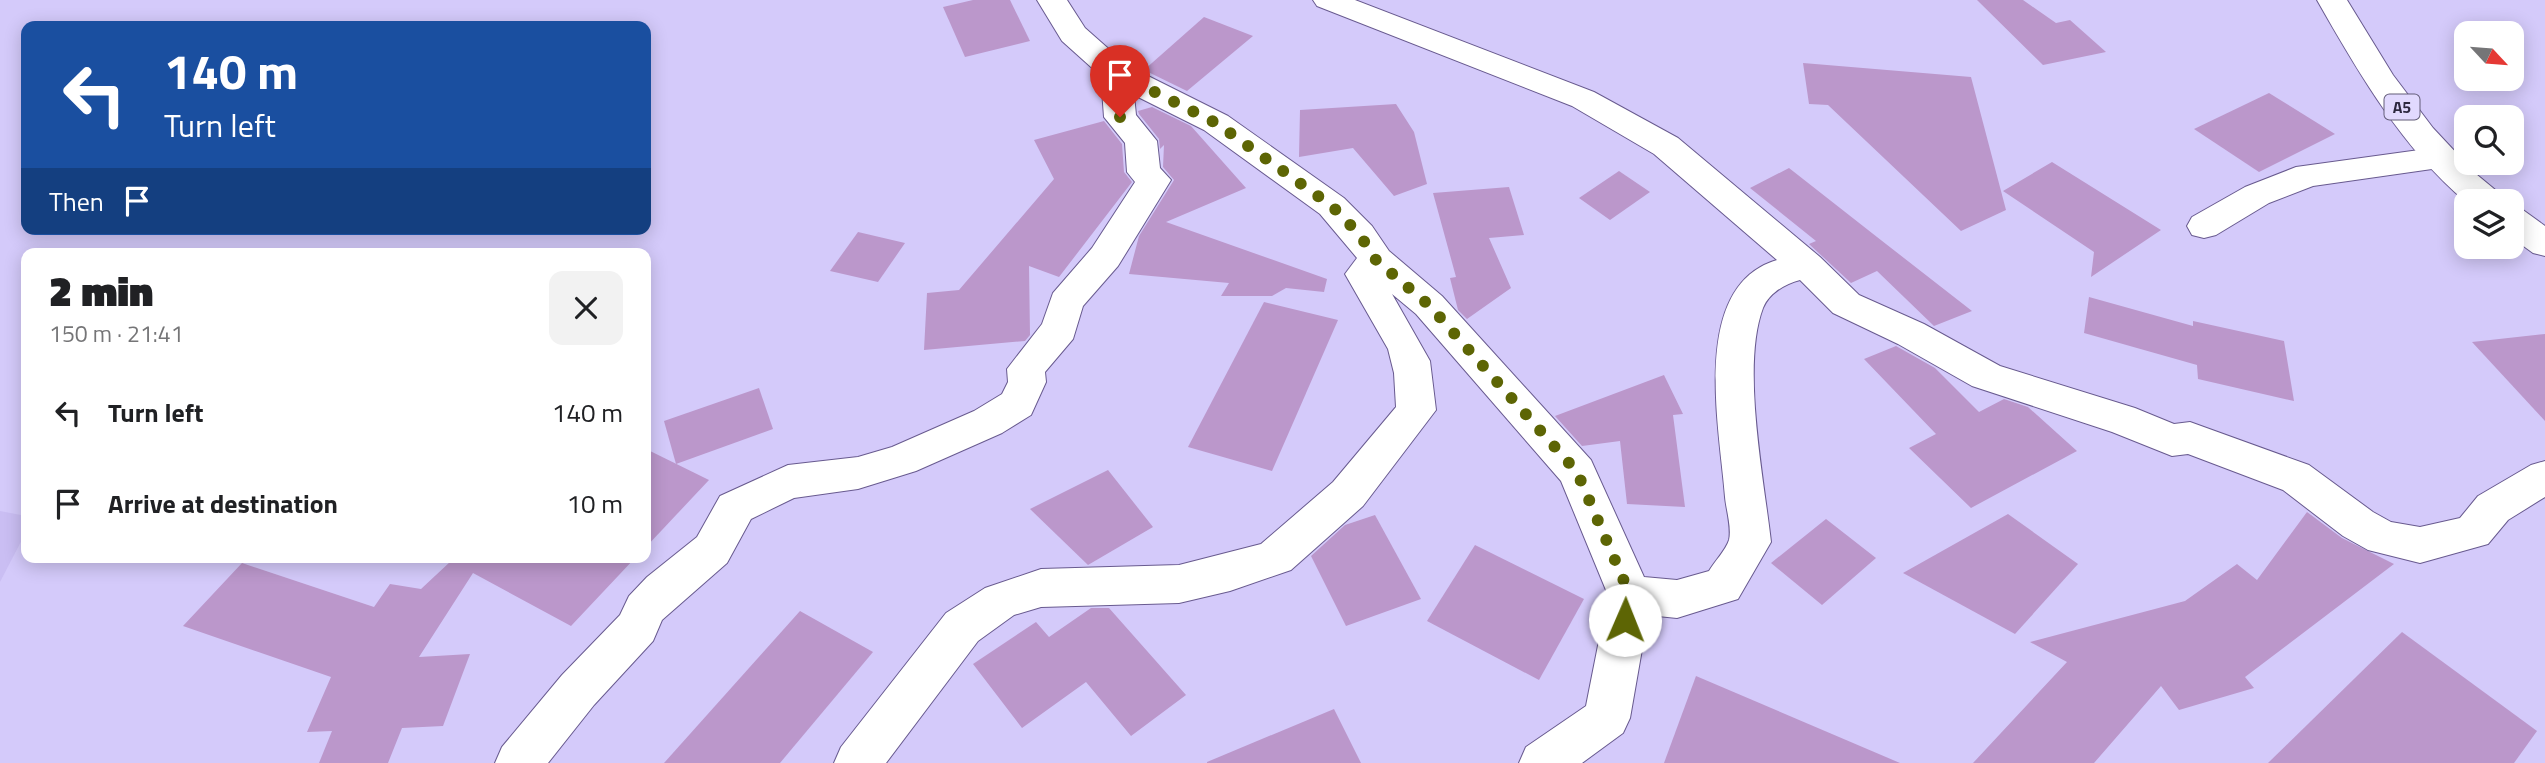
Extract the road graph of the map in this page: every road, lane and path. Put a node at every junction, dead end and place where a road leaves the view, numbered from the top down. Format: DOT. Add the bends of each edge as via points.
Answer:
graph roads {
  1 [pos="1052,0"];
  2 [pos="1328,0"];
  3 [pos="2332,0"];
  4 [pos="1117,73"];
  5 [pos="2441,158"];
  6 [pos="2470,189"];
  7 [pos="2204,226"];
  8 [pos="2524,229"];
  9 [pos="2545,244"];
  10 [pos="1376,260"];
  11 [pos="1807,266"];
  12 [pos="2545,477"];
  13 [pos="1630,595"];
  14 [pos="519,763"];
  15 [pos="858,763"];
  16 [pos="1544,763"];
  1 -- 4 [label="main road" via="1073,34"];
  2 -- 11 [label="main road" via="1583,99 1666,146"];
  3 -- 5 [label="main road, A5" via="2363,56"];
  4 -- 10 [label="main road" via="1216,123 1321,199 1360,235"];
  4 -- 14 [label="main road" via="1120,117 1141,141 1144,172 1154,180 1105,257 1066,302 1060,329 1026,369 1027,382 1017,404 902,460 858,473 788,482 735,508 712,550 644,609 637,627"];
  5 -- 6 [label="main road, A5"];
  5 -- 7 [label="main road" via="2308,175 2258,195"];
  8 -- 9 [label="main road"];
  10 -- 13 [label="main road" via="1429,305 1577,472"];
  10 -- 15 [label="main road" via="1363,274 1412,363 1416,410 1348,494 1276,557 1230,573 1179,584 1041,588 1000,601 962,627"];
  11 -- 12 [label="main road" via="1846,304 1986,376 2122,419 2172,440 2190,438 2295,477 2383,538 2420,545 2473,532 2493,508"];
  11 -- 13 [label="main road" via="1780,272 1758,286 1745,307 1733,360 1750,542 1723,586 1677,599"];
  13 -- 16 [label="main road" via="1607,718"];
}
